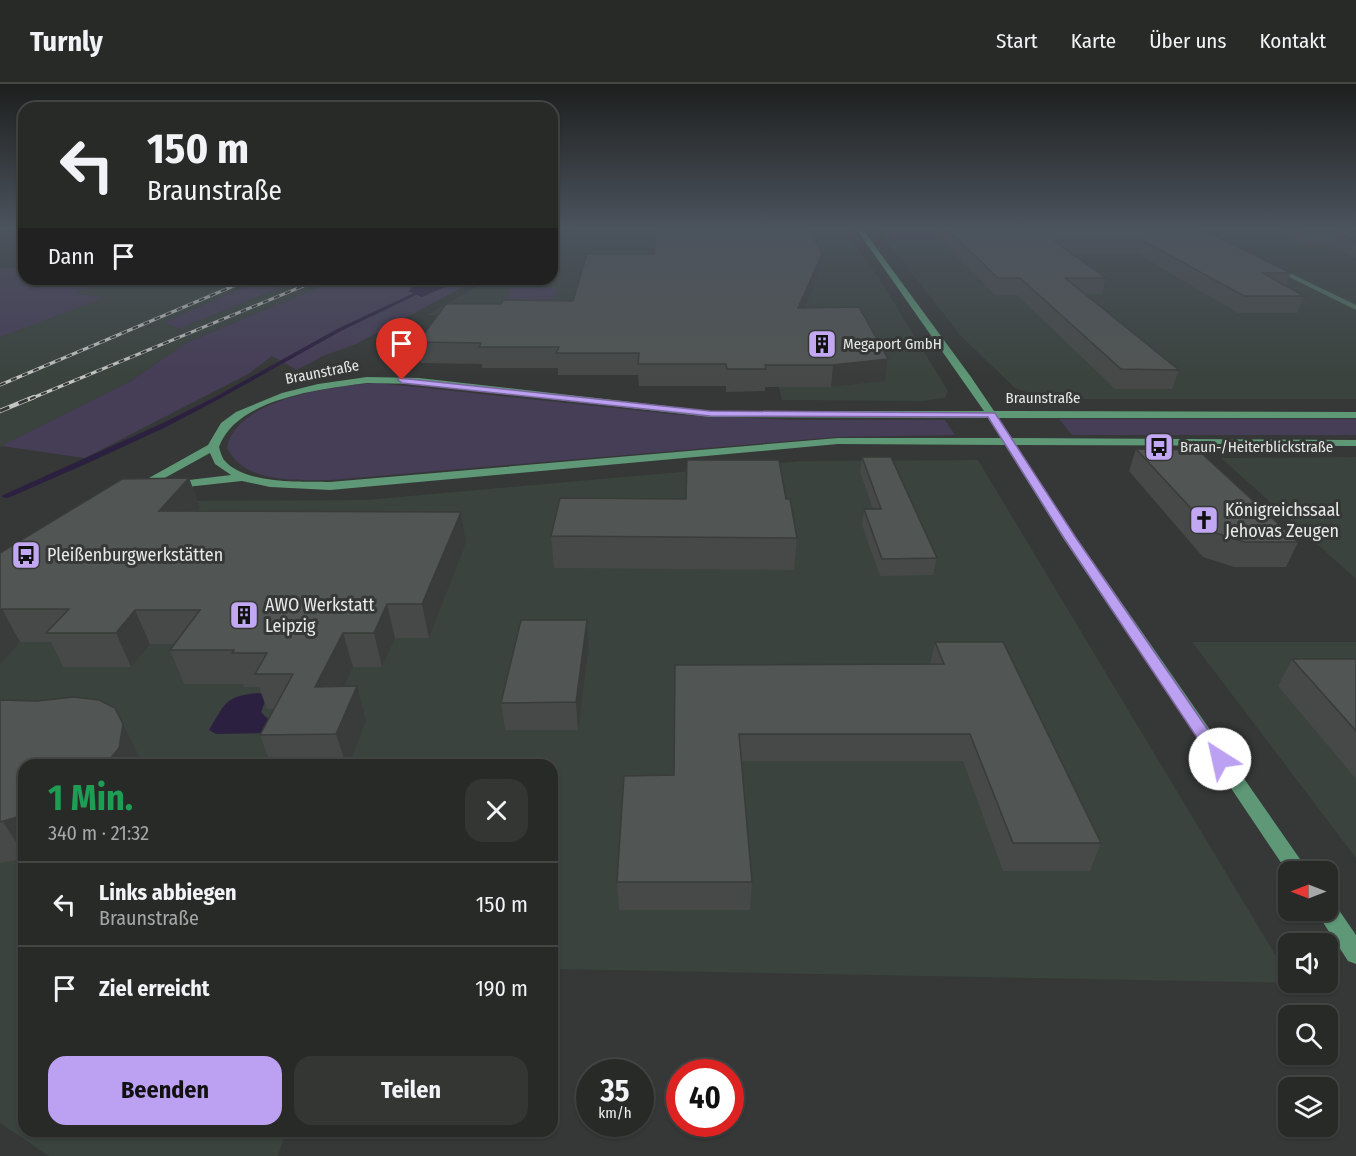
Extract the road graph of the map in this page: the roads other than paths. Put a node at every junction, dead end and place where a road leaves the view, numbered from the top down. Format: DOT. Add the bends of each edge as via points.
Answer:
graph roads {
  1 [pos="894,277"];
  2 [pos="1294,277"];
  3 [pos="1356,308"];
  4 [pos="991,415"];
  5 [pos="1356,415"];
  6 [pos="1008,441"];
  7 [pos="1356,443"];
  8 [pos="213,447"];
  9 [pos="242,477"];
  10 [pos="1291,861"];
  11 [pos="1334,921"];
  12 [pos="1356,954"];
  1 -- 4 [label="main road"];
  2 -- 3 [label="street"];
  4 -- 5 [label="main road, Braunstraße"];
  4 -- 6 [label="main road"];
  4 -- 8 [label="main road, Braunstraße" via="710,414 418,381 367,380 318,387 259,405 225,425"];
  6 -- 7 [label="main road, Braunstraße"];
  6 -- 9 [label="main road, Braunstraße" via="838,441 330,486 270,483"];
  6 -- 10 [label="main road"];
  8 -- 9 [label="main road, Braunstraße" via="219,462"];
  8 -- 9 [label="main road, Braunstraße" via="122,496"];
  11 -- 12 [label="main road"];
}
